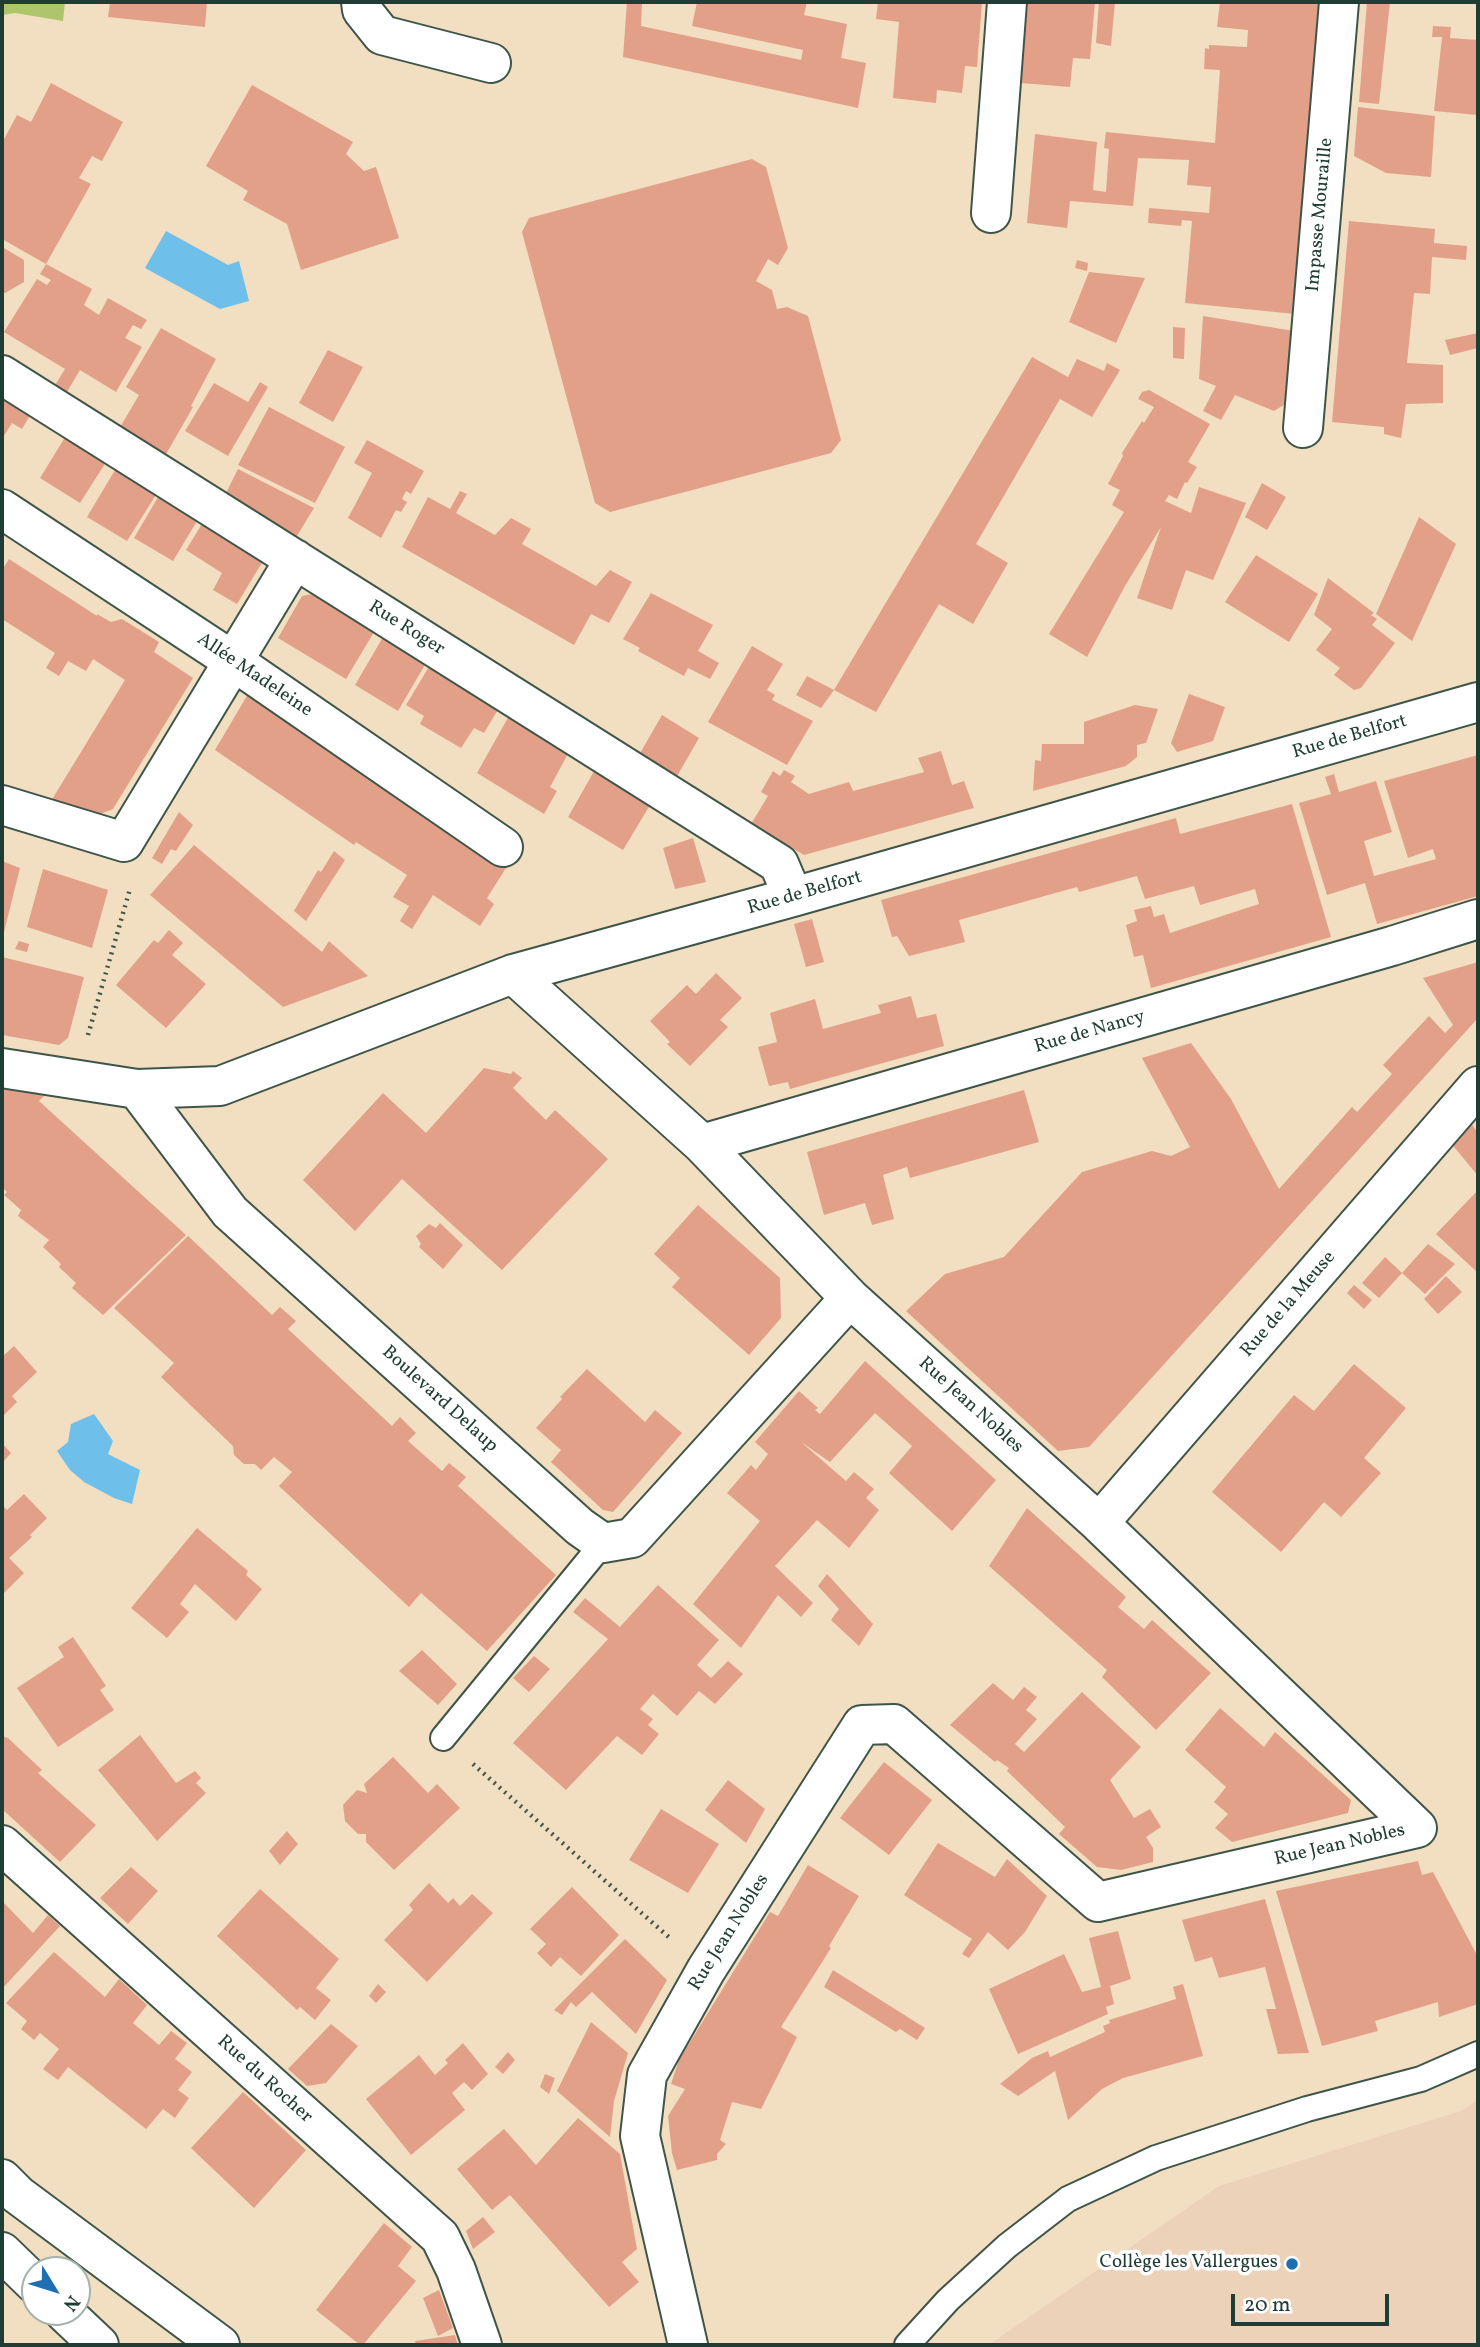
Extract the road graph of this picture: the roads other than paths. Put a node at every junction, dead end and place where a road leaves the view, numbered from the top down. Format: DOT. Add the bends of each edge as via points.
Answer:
graph roads {
  1 [pos="361,2"];
  2 [pos="1007,2"];
  3 [pos="1339,2"];
  4 [pos="491,63"];
  5 [pos="991,213"];
  6 [pos="2,375"];
  7 [pos="1303,428"];
  8 [pos="2,509"];
  9 [pos="295,559"];
  10 [pos="233,661"];
  11 [pos="1478,702"];
  12 [pos="2,805"];
  13 [pos="503,846"];
  14 [pos="793,898"];
  15 [pos="1478,919"];
  16 [pos="513,974"];
  17 [pos="2,1068"];
  18 [pos="1478,1086"];
  19 [pos="137,1089"];
  20 [pos="702,1144"];
  21 [pos="850,1298"];
  22 [pos="1100,1523"];
  23 [pos="603,1543"];
  24 [pos="443,1738"];
  25 [pos="2,1845"];
  26 [pos="1478,2054"];
  27 [pos="2,2179"];
  28 [pos="2,2252"];
  29 [pos="21,2270"];
  30 [pos="79,2326"];
  31 [pos="99,2345"];
  32 [pos="220,2345"];
  33 [pos="482,2345"];
  34 [pos="688,2345"];
  35 [pos="907,2345"];
  1 -- 4 [label="street" via="382,35"];
  2 -- 5 [label="street"];
  3 -- 7 [label="street, Impasse Mouraille"];
  6 -- 9 [label="street, Rue Roger"];
  8 -- 10 [label="street, Allée Madeleine"];
  9 -- 10 [label="street"];
  9 -- 14 [label="street, Rue Roger" via="779,864"];
  10 -- 12 [label="street" via="124,842"];
  10 -- 13 [label="street, Allée Madeleine"];
  11 -- 14 [label="street, Rue de Belfort"];
  14 -- 16 [label="street, Rue de Belfort"];
  15 -- 20 [label="street, Rue de Nancy"];
  16 -- 19 [label="street, Rue de Belfort" via="220,1086"];
  16 -- 20 [label="street, Rue Jean Nobles"];
  17 -- 19 [label="street"];
  18 -- 22 [label="street, Rue de la Meuse"];
  19 -- 23 [label="street, Boulevard Delaup" via="230,1212 580,1528"];
  20 -- 21 [label="street, Rue Jean Nobles"];
  21 -- 22 [label="street, Rue Jean Nobles"];
  21 -- 23 [label="street" via="632,1538"];
  22 -- 34 [label="street, Rue Jean Nobles" via="1417,1828 1098,1902 894,1724 862,1725 706,1970 647,2075 640,2136"];
  23 -- 24 [label="lane"];
  25 -- 33 [label="street, Rue du Rocher" via="440,2237"];
  26 -- 35 [label="lane" via="1421,2078 1156,2158 1068,2199 947,2300"];
  27 -- 32 [label="street"];
  28 -- 29 [label="street"];
  30 -- 31 [label="street"];
}
